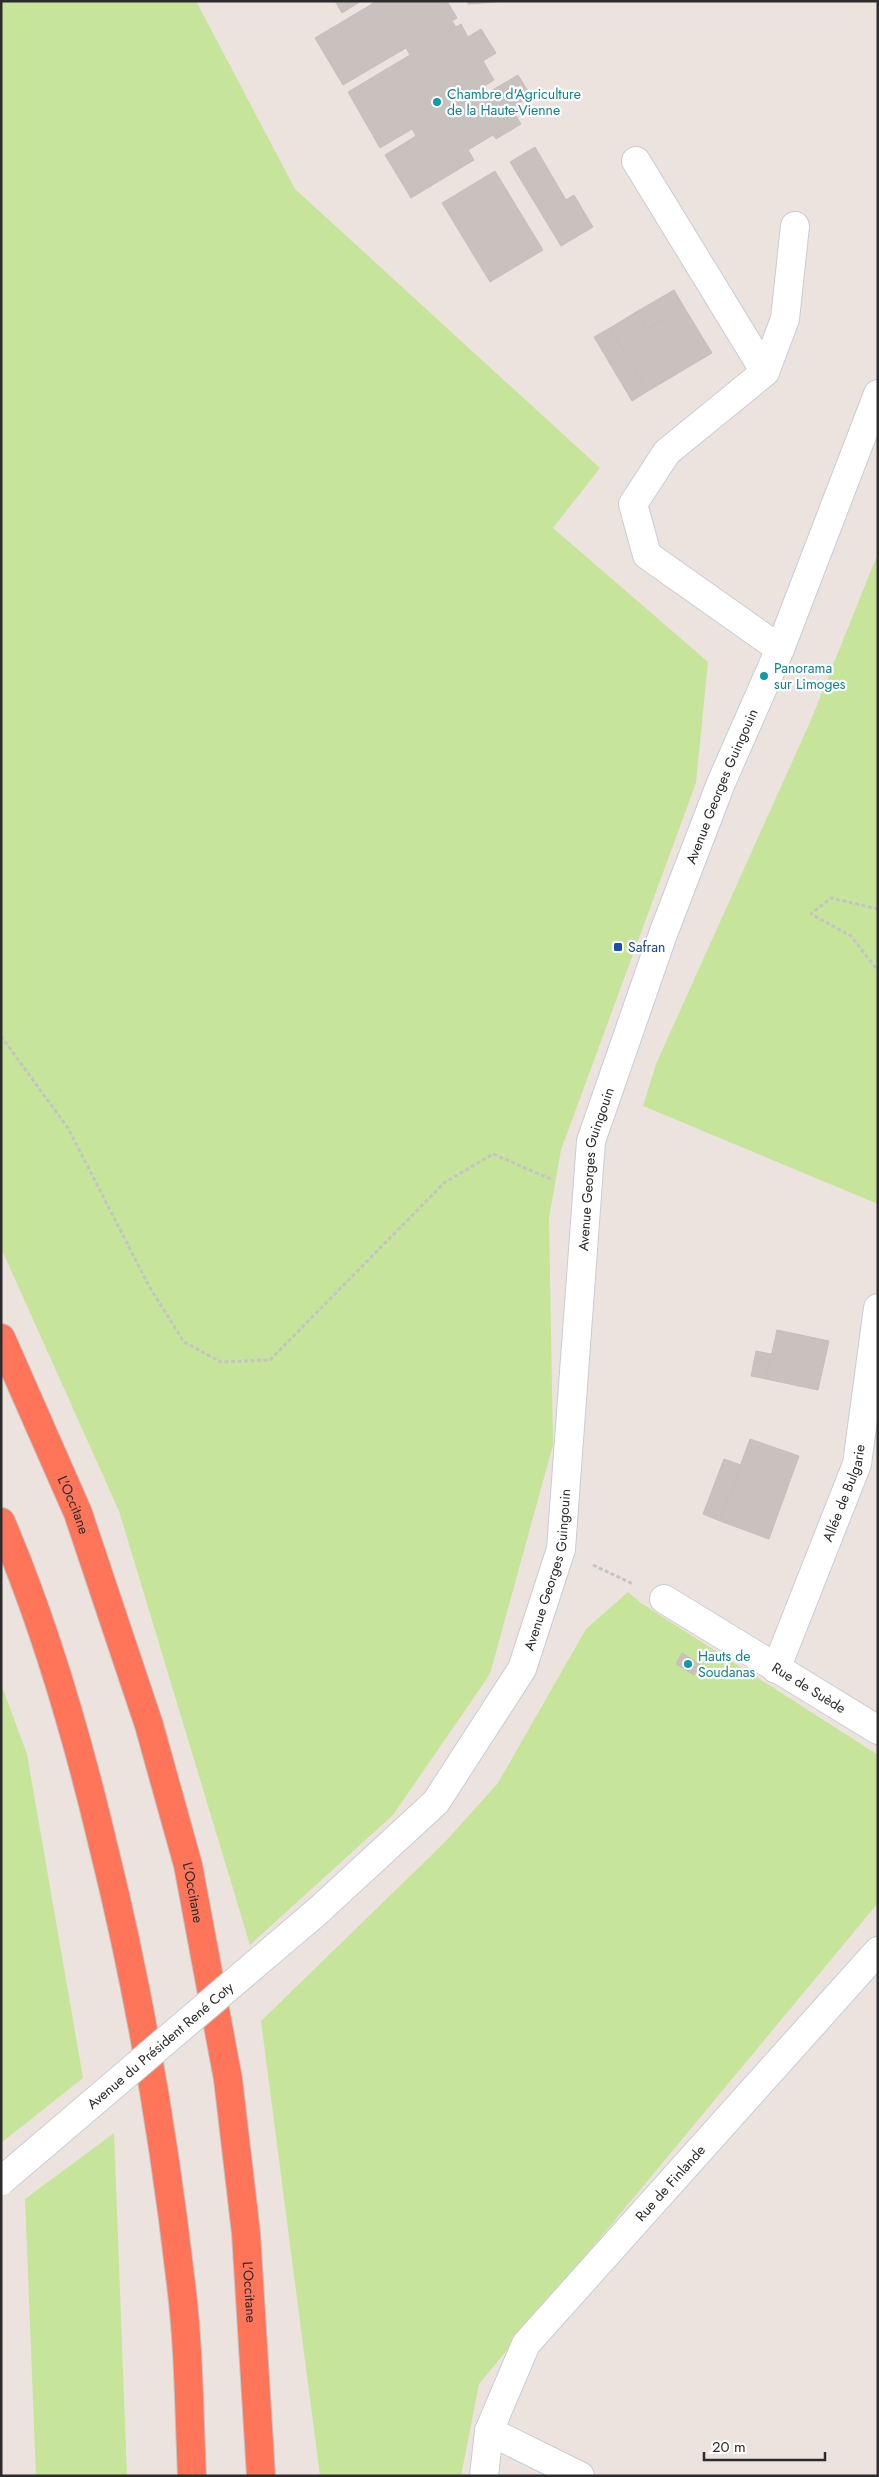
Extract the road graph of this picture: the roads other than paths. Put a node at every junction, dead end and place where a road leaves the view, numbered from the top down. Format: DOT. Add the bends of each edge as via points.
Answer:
graph roads {
  1 [pos="636,161"];
  2 [pos="795,226"];
  3 [pos="766,372"];
  4 [pos="878,394"];
  5 [pos="780,649"];
  6 [pos="878,1308"];
  7 [pos="1,1338"];
  8 [pos="1,1522"];
  9 [pos="664,1599"];
  10 [pos="776,1669"];
  11 [pos="878,1730"];
  12 [pos="319,1910"];
  13 [pos="878,1950"];
  14 [pos="1,2181"];
  15 [pos="489,2431"];
  16 [pos="192,2476"];
  17 [pos="261,2476"];
  18 [pos="484,2476"];
  19 [pos="580,2476"];
  1 -- 3 [label="street"];
  2 -- 3 [label="street" via="785,319"];
  3 -- 5 [label="street" via="667,452 633,504 647,555"];
  4 -- 5 [label="street, Avenue Georges Guingouin"];
  5 -- 12 [label="street, Avenue Georges Guingouin" via="721,783 662,934 591,1141 561,1549 522,1669 436,1802"];
  6 -- 10 [label="street, Allée de Bulgarie" via="856,1464"];
  7 -- 17 [label="highway, L'Occitane" via="78,1513 149,1725 188,1866 228,2079 246,2233"];
  8 -- 16 [label="highway" via="50,1654 81,1756 128,1946 158,2118 182,2287"];
  9 -- 10 [label="street, Rue de Suède"];
  10 -- 11 [label="street, Rue de Suède"];
  12 -- 14 [label="street, Avenue du Président René Coty, bridge"];
  13 -- 15 [label="street, Rue de Finlande" via="526,2344"];
  15 -- 18 [label="street, Rue de Finlande"];
  15 -- 19 [label="street"];
}
